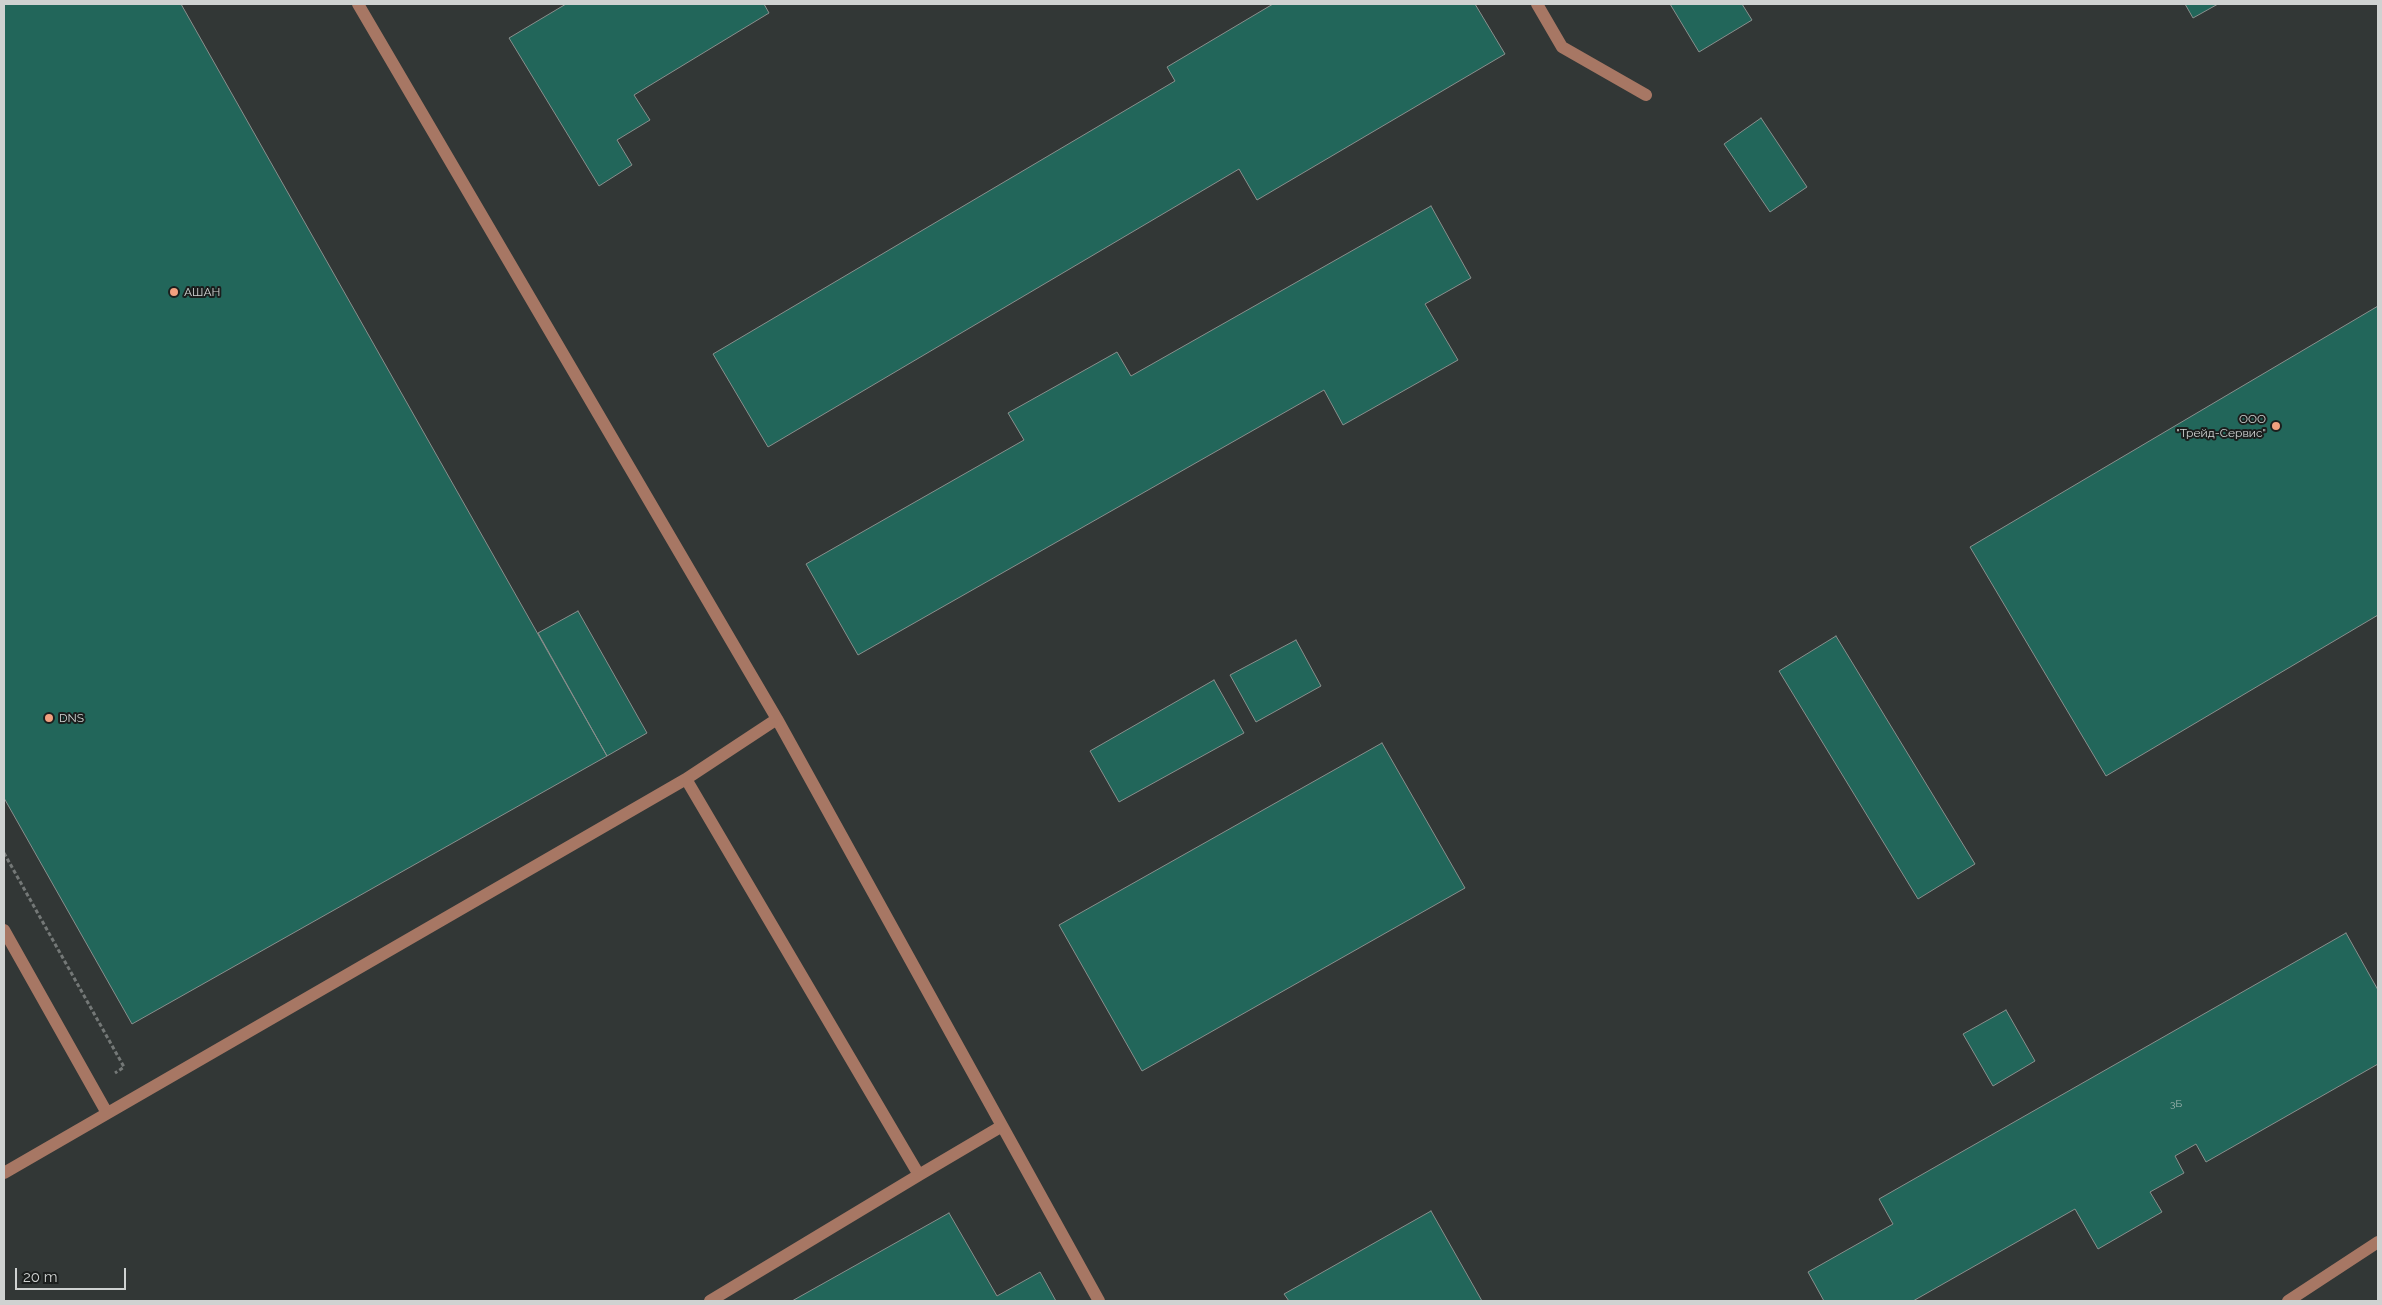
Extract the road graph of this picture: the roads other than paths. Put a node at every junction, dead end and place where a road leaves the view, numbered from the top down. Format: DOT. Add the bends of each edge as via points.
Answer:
graph roads {
  1 [pos="358,4"];
  2 [pos="1538,4"];
  3 [pos="1646,95"];
  4 [pos="777,718"];
  5 [pos="686,779"];
  6 [pos="4,930"];
  7 [pos="107,1113"];
  8 [pos="1002,1126"];
  9 [pos="4,1173"];
  10 [pos="919,1175"];
  11 [pos="2378,1242"];
  12 [pos="710,1301"];
  13 [pos="1099,1301"];
  14 [pos="2288,1301"];
  1 -- 4 [label="street"];
  2 -- 3 [label="street" via="1562,47"];
  4 -- 5 [label="street"];
  4 -- 8 [label="street"];
  5 -- 7 [label="street"];
  5 -- 10 [label="street"];
  6 -- 7 [label="street"];
  7 -- 9 [label="street"];
  8 -- 10 [label="street"];
  8 -- 13 [label="street"];
  10 -- 12 [label="street"];
  11 -- 14 [label="street"];
}
